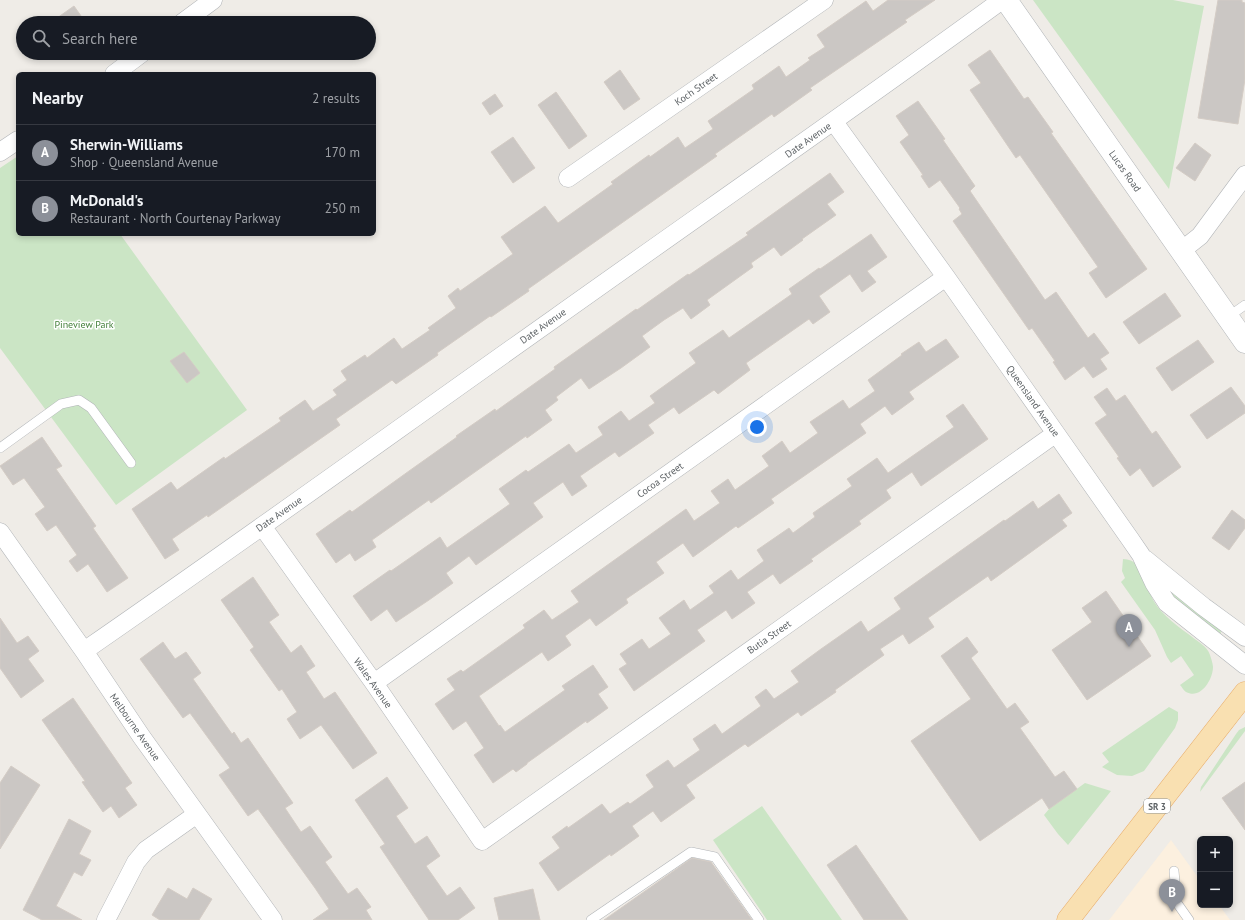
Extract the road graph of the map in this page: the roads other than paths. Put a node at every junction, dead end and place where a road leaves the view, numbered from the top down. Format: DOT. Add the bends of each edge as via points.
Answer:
graph roads {
  1 [pos="213,0"];
  2 [pos="824,0"];
  3 [pos="1002,0"];
  4 [pos="1006,0"];
  5 [pos="191,16"];
  6 [pos="133,60"];
  7 [pos="117,72"];
  8 [pos="834,122"];
  9 [pos="16,141"];
  10 [pos="0,152"];
  11 [pos="1245,176"];
  12 [pos="568,178"];
  13 [pos="1181,251"];
  14 [pos="946,277"];
  15 [pos="1241,329"];
  16 [pos="1055,434"];
  17 [pos="0,448"];
  18 [pos="131,463"];
  19 [pos="262,526"];
  20 [pos="0,532"];
  21 [pos="1141,556"];
  22 [pos="1245,637"];
  23 [pos="84,651"];
  24 [pos="1245,665"];
  25 [pos="374,683"];
  26 [pos="1245,693"];
  27 [pos="197,814"];
  28 [pos="482,841"];
  29 [pos="1174,871"];
  30 [pos="106,920"];
  31 [pos="273,920"];
  32 [pos="592,920"];
  33 [pos="759,920"];
  34 [pos="1068,920"];
  35 [pos="1189,920"];
  1 -- 5 [label="street"];
  2 -- 12 [label="street, Koch Street"];
  3 -- 8 [label="street, Date Avenue"];
  4 -- 13 [label="street, Lucas Road"];
  6 -- 7 [label="street"];
  8 -- 14 [label="street, Queensland Avenue"];
  8 -- 19 [label="street, Date Avenue"];
  9 -- 10 [label="street"];
  11 -- 13 [label="street" via="1200,236"];
  13 -- 15 [label="street, Lucas Road"];
  14 -- 16 [label="street, Queensland Avenue"];
  14 -- 25 [label="street, Cocoa Street"];
  16 -- 21 [label="street, Queensland Avenue"];
  16 -- 28 [label="street, Butia Street"];
  17 -- 18 [label="lane" via="61,404 79,400 92,408"];
  19 -- 23 [label="street, Date Avenue"];
  19 -- 25 [label="street, Wales Avenue"];
  20 -- 23 [label="street, Melbourne Avenue"];
  21 -- 22 [label="street"];
  21 -- 24 [label="street, Queensland Avenue" via="1167,603"];
  23 -- 27 [label="street, Melbourne Avenue"];
  25 -- 28 [label="street, Wales Avenue"];
  26 -- 34 [label="main road, SR 3"];
  27 -- 30 [label="street" via="146,850 136,862"];
  27 -- 31 [label="street, Melbourne Avenue"];
  29 -- 35 [label="lane" via="1177,903"];
  32 -- 33 [label="lane" via="691,852 715,857"];
}
